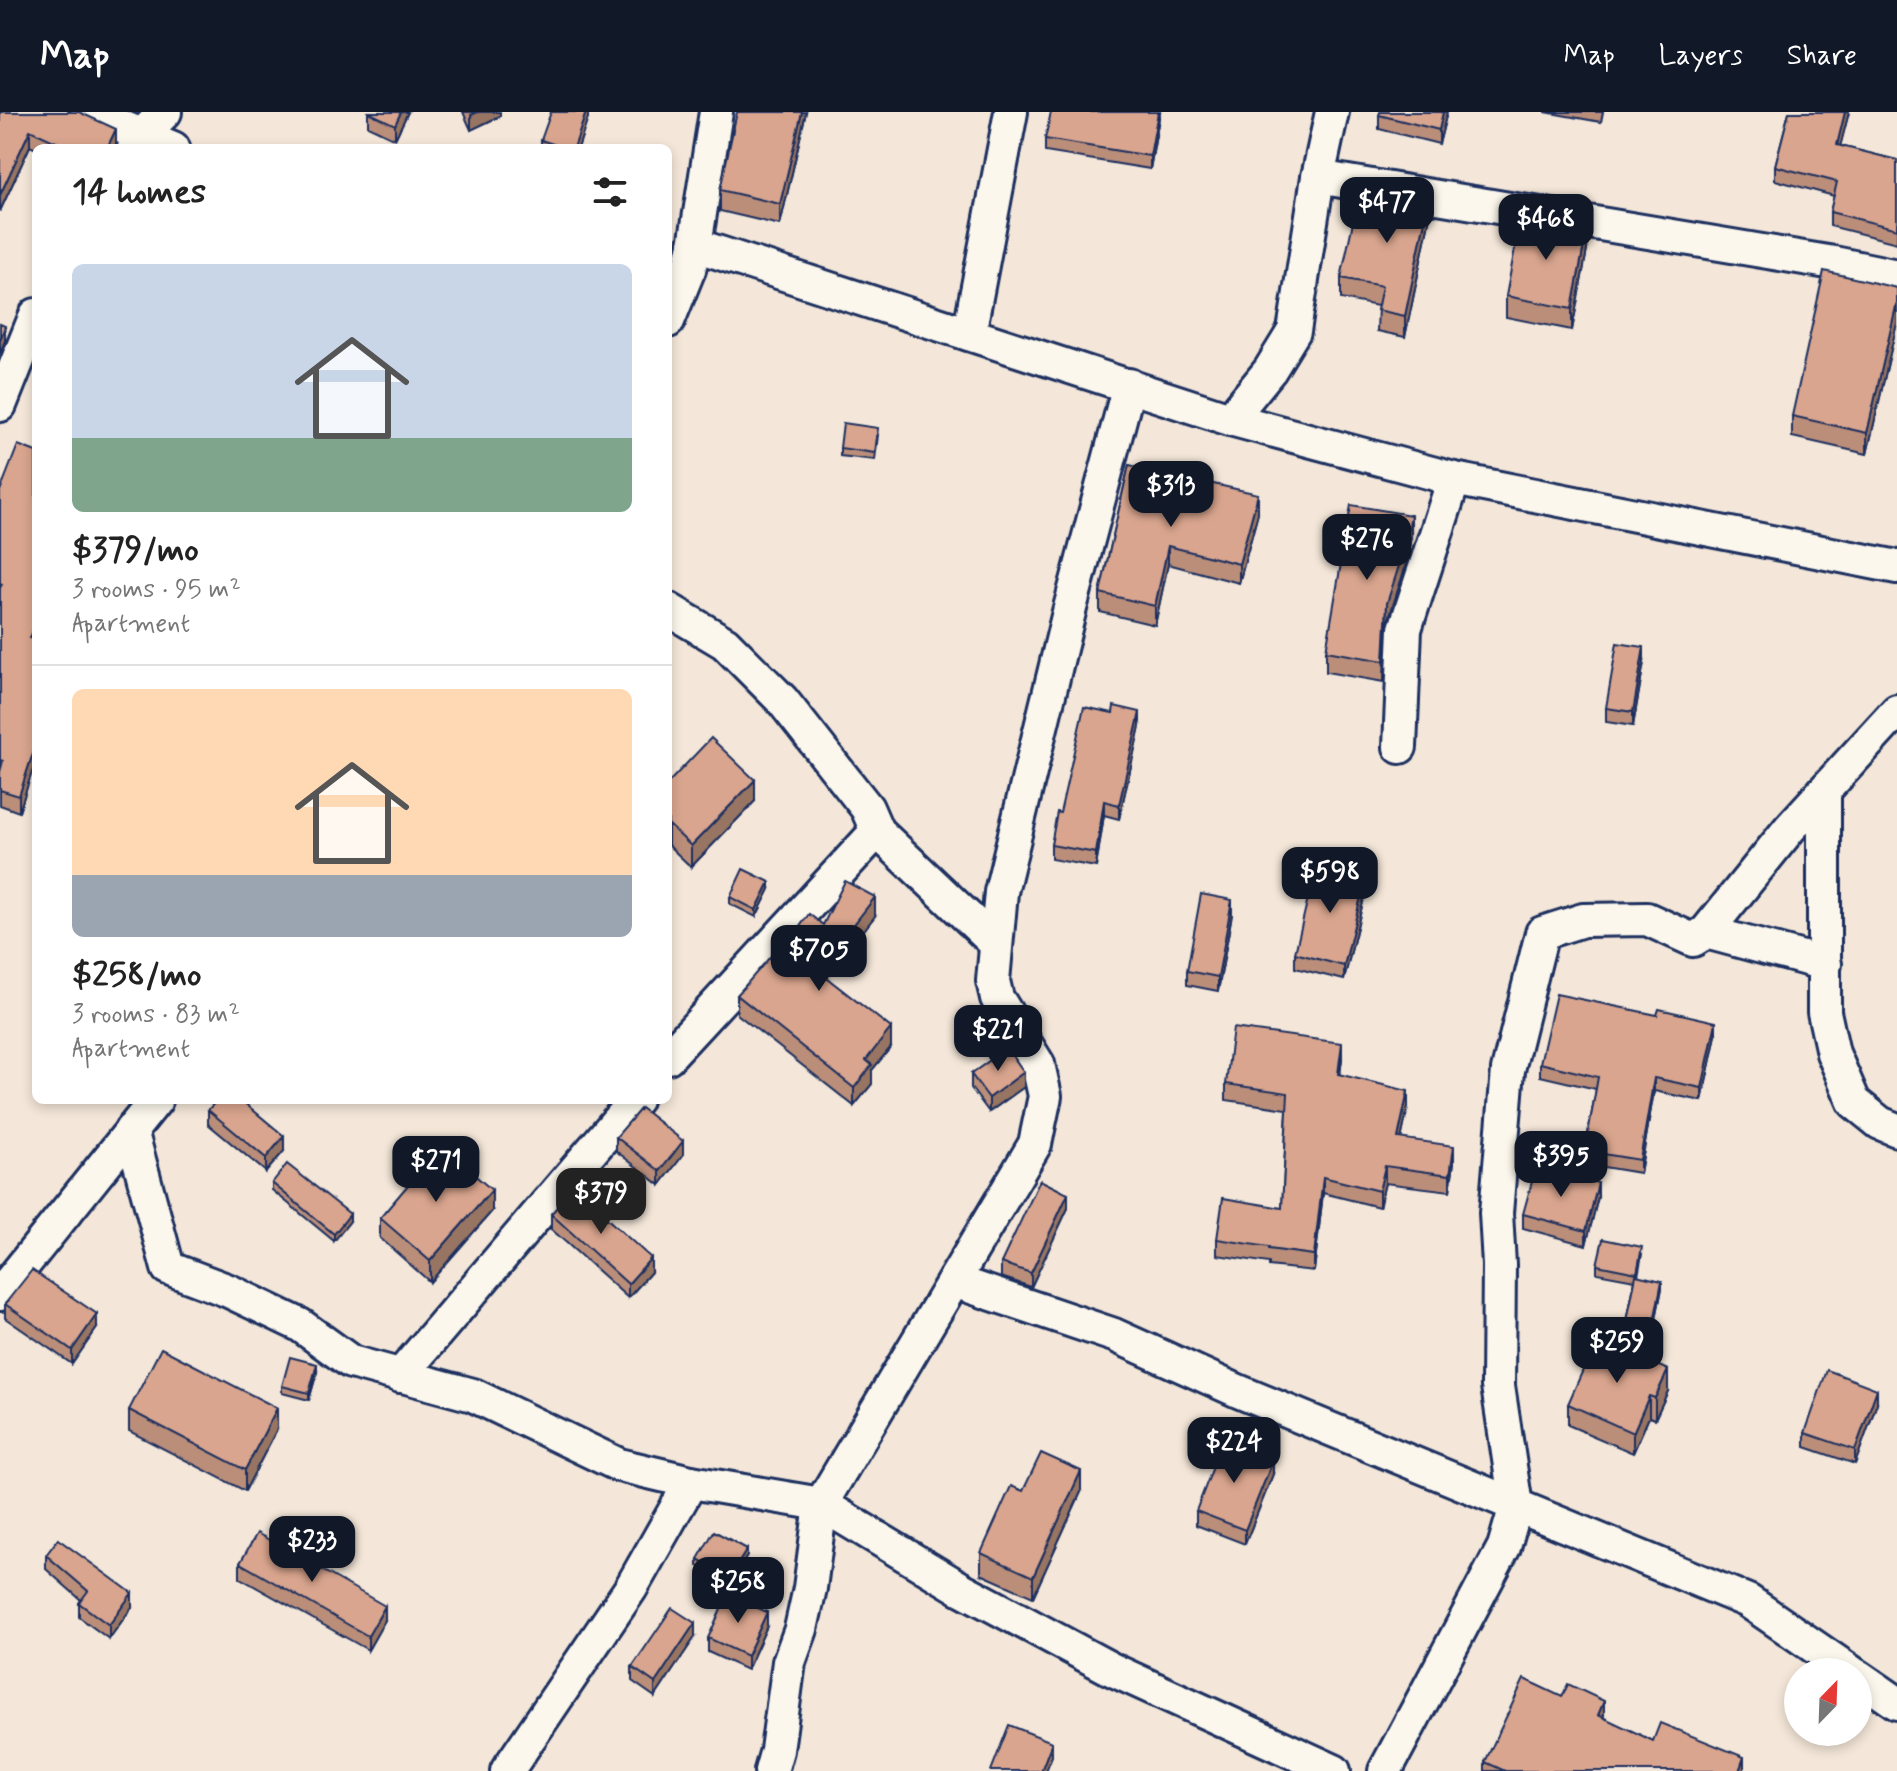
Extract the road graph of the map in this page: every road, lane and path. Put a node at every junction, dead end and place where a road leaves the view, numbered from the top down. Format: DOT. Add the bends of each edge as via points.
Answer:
graph roads {
  1 [pos="86,112"];
  2 [pos="165,112"];
  3 [pos="716,112"];
  4 [pos="1011,112"];
  5 [pos="1332,112"];
  6 [pos="138,142"];
  7 [pos="1318,177"];
  8 [pos="684,266"];
  9 [pos="1897,276"];
  10 [pos="672,307"];
  11 [pos="32,325"];
  12 [pos="969,334"];
  13 [pos="1129,385"];
  14 [pos="0,405"];
  15 [pos="1230,419"];
  16 [pos="1454,479"];
  17 [pos="1897,567"];
  18 [pos="672,611"];
  19 [pos="1897,711"];
  20 [pos="1400,747"];
  21 [pos="1824,791"];
  22 [pos="877,831"];
  23 [pos="1706,932"];
  24 [pos="996,944"];
  25 [pos="1825,964"];
  26 [pos="672,1053"];
  27 [pos="153,1104"];
  28 [pos="632,1104"];
  29 [pos="131,1130"];
  30 [pos="1897,1130"];
  31 [pos="954,1281"];
  32 [pos="0,1294"];
  33 [pos="400,1376"];
  34 [pos="691,1482"];
  35 [pos="821,1504"];
  36 [pos="1516,1506"];
  37 [pos="1831,1658"];
  38 [pos="1872,1686"];
  39 [pos="1897,1703"];
  40 [pos="507,1771"];
  41 [pos="771,1771"];
  42 [pos="1334,1771"];
  43 [pos="1385,1771"];
  1 -- 6 [label="street"];
  2 -- 6 [label="street"];
  3 -- 8 [label="street"];
  4 -- 12 [label="street"];
  5 -- 7 [label="street"];
  7 -- 9 [label="street"];
  7 -- 15 [label="street" via="1294,331"];
  8 -- 10 [label="street"];
  8 -- 12 [label="street"];
  11 -- 14 [label="street"];
  12 -- 13 [label="street"];
  13 -- 15 [label="street"];
  13 -- 24 [label="street" via="1001,892"];
  15 -- 16 [label="street"];
  16 -- 17 [label="street"];
  16 -- 20 [label="street" via="1405,629"];
  18 -- 22 [label="street" via="725,643 782,700 867,808"];
  19 -- 21 [label="street"];
  21 -- 23 [label="street"];
  21 -- 25 [label="street"];
  22 -- 24 [label="street"];
  22 -- 26 [label="street"];
  23 -- 25 [label="street"];
  23 -- 36 [label="street" via="1693,940 1647,919 1583,920 1542,933 1508,1070 1496,1213 1498,1386"];
  24 -- 31 [label="street" via="997,998 1038,1064 1045,1096 1035,1144"];
  25 -- 30 [label="street" via="1824,1012 1843,1079 1854,1102"];
  27 -- 29 [label="street"];
  28 -- 33 [label="street"];
  29 -- 32 [label="street"];
  29 -- 33 [label="street" via="168,1268 300,1325 351,1362"];
  31 -- 35 [label="street"];
  31 -- 36 [label="street" via="1114,1335"];
  33 -- 34 [label="street" via="473,1395 619,1465"];
  34 -- 35 [label="street"];
  34 -- 40 [label="street" via="631,1588"];
  35 -- 41 [label="street" via="810,1588 789,1662"];
  35 -- 42 [label="street" via="960,1588 1111,1669"];
  36 -- 37 [label="street" via="1748,1601"];
  36 -- 43 [label="street" via="1504,1547"];
  38 -- 39 [label="street"];
}
